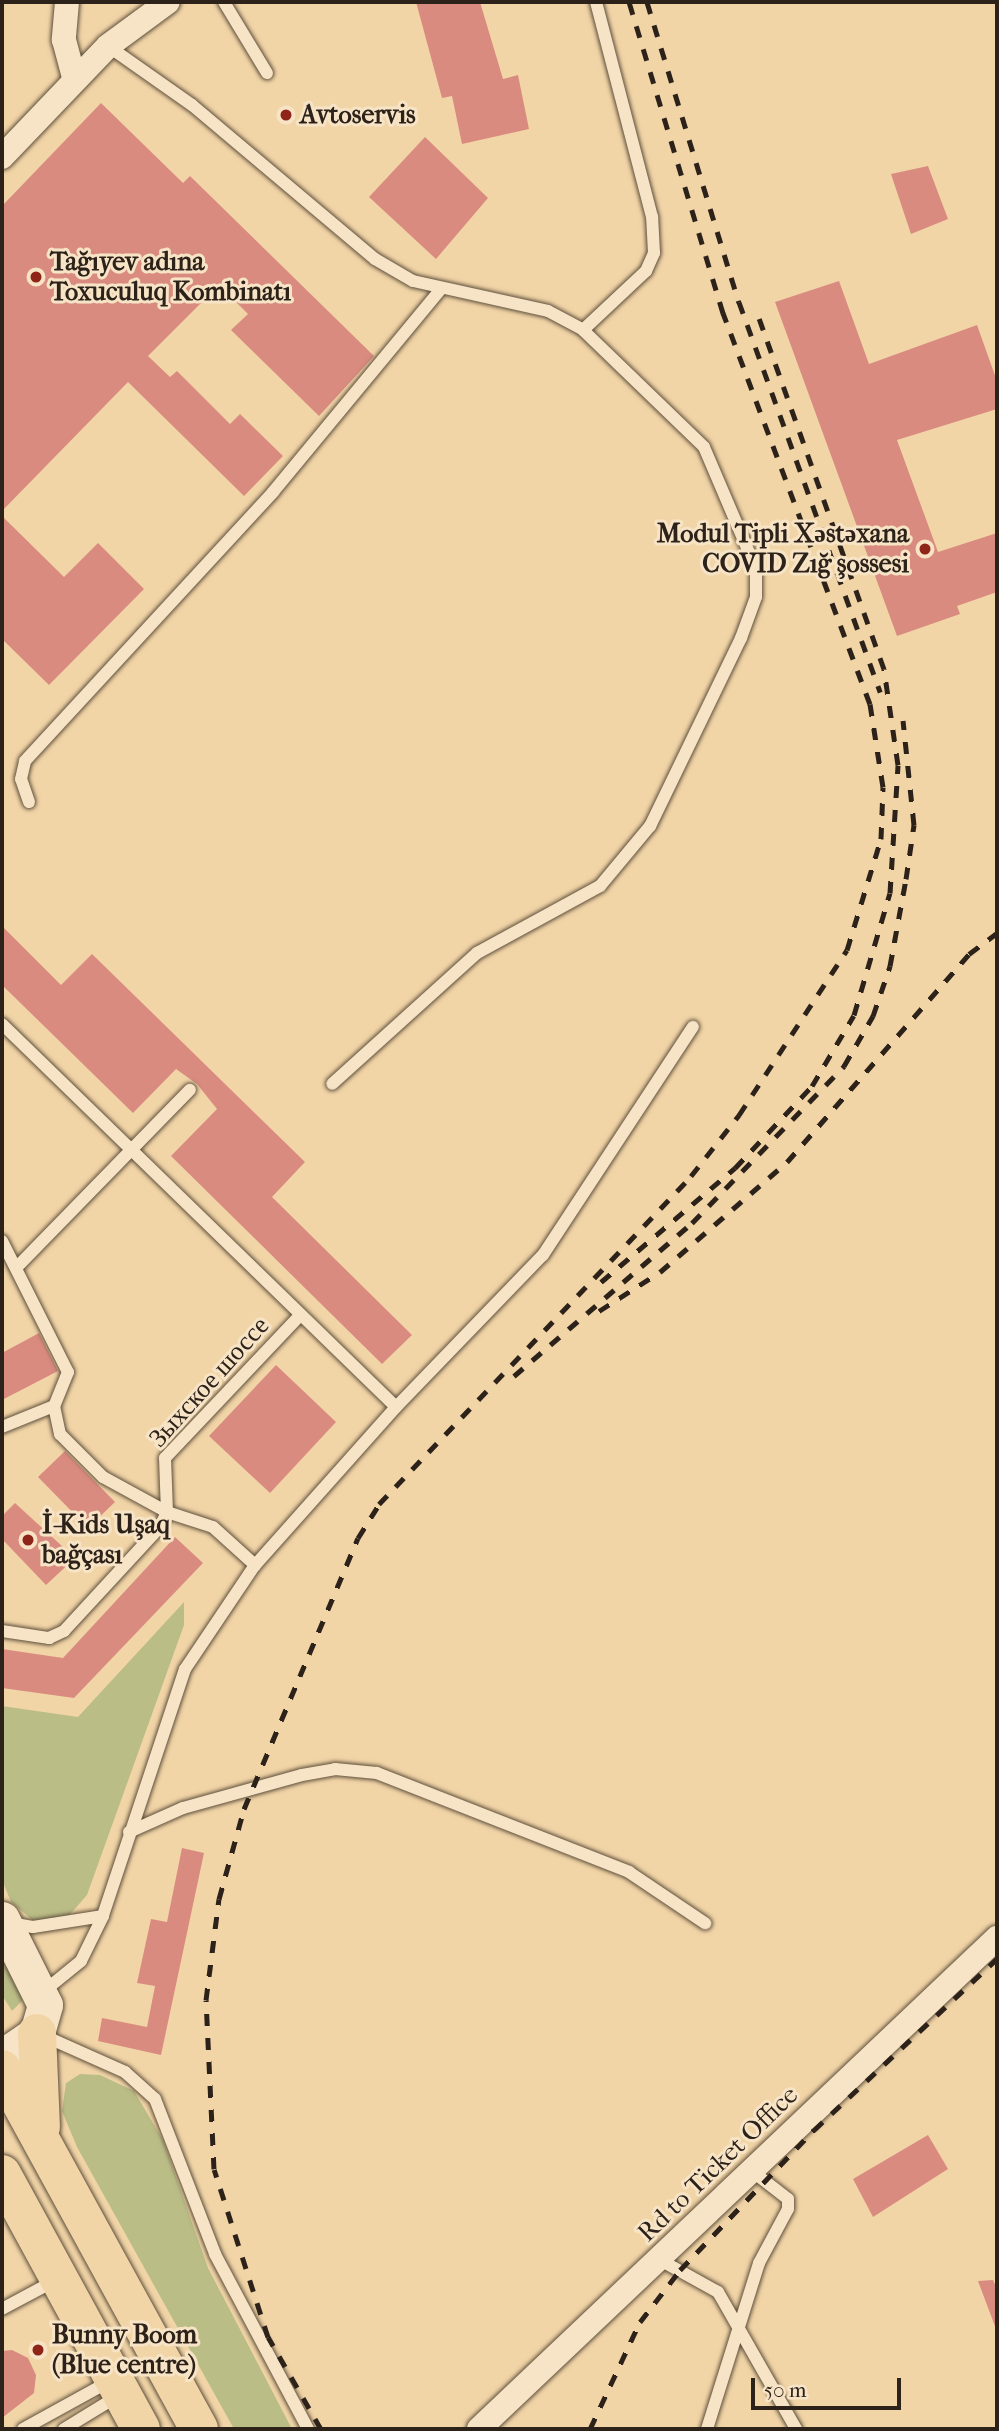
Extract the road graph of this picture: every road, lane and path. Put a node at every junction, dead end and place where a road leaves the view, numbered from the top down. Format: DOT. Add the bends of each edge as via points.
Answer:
graph roads {
  1 [pos="67,2"];
  2 [pos="167,2"];
  3 [pos="224,2"];
  4 [pos="596,2"];
  5 [pos="108,46"];
  6 [pos="267,73"];
  7 [pos="74,78"];
  8 [pos="2,156"];
  9 [pos="440,290"];
  10 [pos="583,330"];
  11 [pos="29,802"];
  12 [pos="2,1024"];
  13 [pos="693,1027"];
  14 [pos="332,1084"];
  15 [pos="190,1090"];
  16 [pos="129,1150"];
  17 [pos="2,1241"];
  18 [pos="16,1268"];
  19 [pos="300,1315"];
  20 [pos="54,1406"];
  21 [pos="396,1408"];
  22 [pos="2,1427"];
  23 [pos="167,1512"];
  24 [pos="255,1564"];
  25 [pos="2,1631"];
  26 [pos="129,1832"];
  27 [pos="103,1916"];
  28 [pos="3,1920"];
  29 [pos="705,1923"];
  30 [pos="997,1938"];
  31 [pos="43,1993"];
  32 [pos="37,2033"];
  33 [pos="2,2057"];
  34 [pos="2,2069"];
  35 [pos="47,2153"];
  36 [pos="752,2171"];
  37 [pos="2,2174"];
  38 [pos="662,2261"];
  39 [pos="60,2278"];
  40 [pos="2,2309"];
  41 [pos="740,2321"];
  42 [pos="117,2387"];
  43 [pos="23,2429"];
  44 [pos="64,2429"];
  45 [pos="141,2429"];
  46 [pos="199,2429"];
  47 [pos="308,2429"];
  48 [pos="479,2429"];
  49 [pos="707,2429"];
  50 [pos="796,2429"];
  1 -- 7 [label="street" via="64,40"];
  2 -- 5 [label="street"];
  3 -- 6 [label="lane"];
  4 -- 10 [label="lane" via="652,217 654,253 646,271"];
  5 -- 7 [label="street"];
  5 -- 9 [label="lane" via="192,106 375,259"];
  7 -- 8 [label="street"];
  9 -- 10 [label="lane" via="548,311"];
  9 -- 11 [label="lane" via="273,492 25,761 21,779"];
  10 -- 14 [label="lane" via="704,447 756,569 756,597 650,826 600,886 477,953"];
  12 -- 16 [label="lane"];
  13 -- 21 [label="lane" via="542,1255"];
  15 -- 16 [label="lane"];
  16 -- 18 [label="lane"];
  16 -- 19 [label="lane"];
  17 -- 18 [label="lane"];
  18 -- 20 [label="lane" via="68,1372"];
  19 -- 21 [label="lane"];
  19 -- 23 [label="lane, Зыхское шоссе" via="165,1458"];
  20 -- 22 [label="lane"];
  20 -- 23 [label="lane" via="60,1434 103,1477"];
  21 -- 24 [label="lane"];
  23 -- 24 [label="lane" via="213,1527"];
  23 -- 25 [label="lane" via="64,1631 49,1639"];
  24 -- 26 [label="lane" via="185,1668"];
  26 -- 27 [label="lane"];
  26 -- 29 [label="lane" via="183,1808 302,1774 335,1769 377,1773 629,1872"];
  27 -- 28 [label="lane" via="33,1927"];
  27 -- 31 [label="lane" via="81,1961"];
  28 -- 31 [label="main road"];
  30 -- 36 [label="street, Rd to Ticket Office"];
  31 -- 32 [label="main road"];
  32 -- 33 [label="main road"];
  32 -- 35 [label="highway" via="37,2102"];
  32 -- 47 [label="lane" via="125,2072 155,2099 215,2254"];
  34 -- 35 [label="highway"];
  35 -- 46 [label="highway"];
  36 -- 38 [label="street, Rd to Ticket Office"];
  36 -- 41 [label="lane" via="788,2199 788,2209 759,2263"];
  37 -- 39 [label="highway"];
  38 -- 41 [label="lane" via="718,2292"];
  38 -- 48 [label="street, Rd to Ticket Office"];
  39 -- 40 [label="lane"];
  39 -- 42 [label="highway"];
  41 -- 49 [label="lane"];
  41 -- 50 [label="lane"];
  42 -- 43 [label="lane"];
  42 -- 44 [label="lane"];
  42 -- 45 [label="highway"];
}
